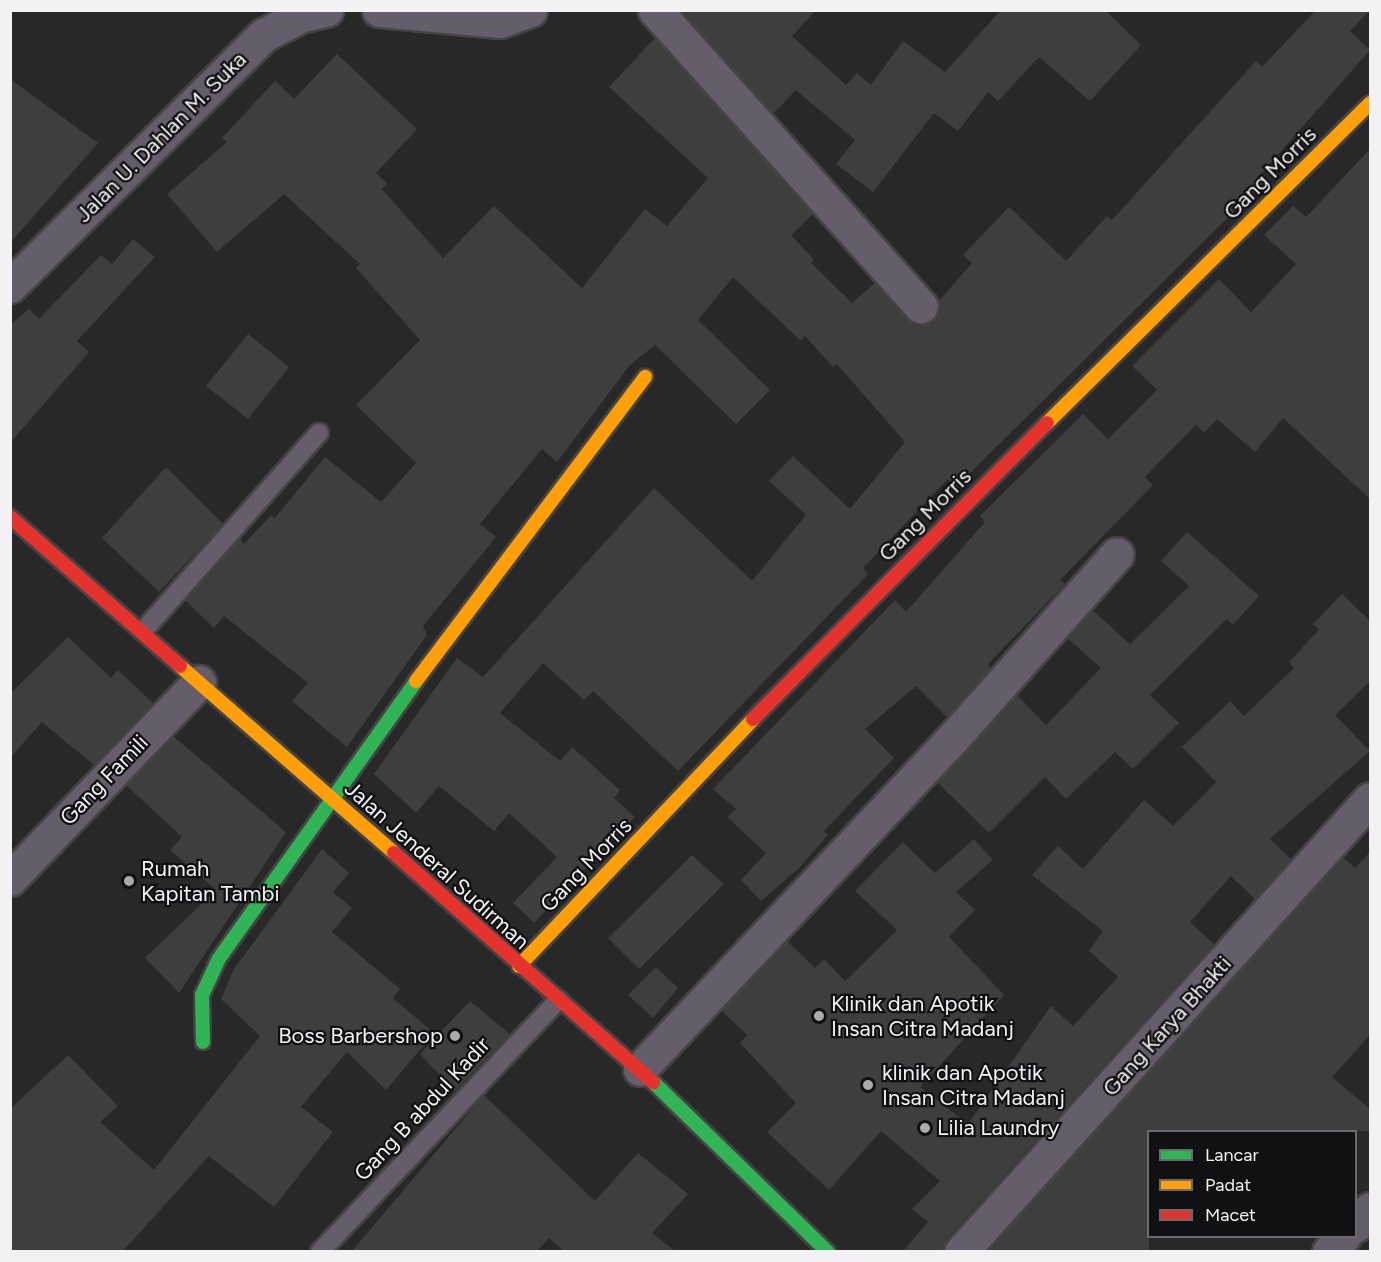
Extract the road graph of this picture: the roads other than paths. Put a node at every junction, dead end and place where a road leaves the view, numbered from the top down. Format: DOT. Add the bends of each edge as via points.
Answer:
graph roads {
  1 [pos="326,10"];
  2 [pos="379,10"];
  3 [pos="530,10"];
  4 [pos="655,10"];
  5 [pos="1371,104"];
  6 [pos="10,286"];
  7 [pos="921,306"];
  8 [pos="645,377"];
  9 [pos="320,433"];
  10 [pos="10,517"];
  11 [pos="1117,554"];
  12 [pos="143,631"];
  13 [pos="199,682"];
  14 [pos="333,799"];
  15 [pos="1371,799"];
  16 [pos="10,879"];
  17 [pos="519,966"];
  18 [pos="558,1000"];
  19 [pos="203,1042"];
  20 [pos="640,1070"];
  21 [pos="1371,1209"];
  22 [pos="1357,1224"];
  23 [pos="1342,1238"];
  24 [pos="320,1251"];
  25 [pos="828,1251"];
  26 [pos="962,1251"];
  27 [pos="1329,1251"];
  1 -- 6 [label="street, Jalan U. Dahlan M. Suka" via="299,16 264,35"];
  2 -- 3 [label="street" via="500,21"];
  4 -- 7 [label="street"];
  5 -- 17 [label="street, Gang Morris" via="832,636"];
  8 -- 14 [label="street"];
  9 -- 12 [label="lane"];
  10 -- 12 [label="street, Jalan Jenderal Sudirman"];
  11 -- 20 [label="street" via="953,738"];
  12 -- 13 [label="street, Jalan Jenderal Sudirman"];
  13 -- 14 [label="street, Jalan Jenderal Sudirman"];
  13 -- 16 [label="street, Gang Famili"];
  14 -- 17 [label="street, Jalan Jenderal Sudirman"];
  14 -- 19 [label="street" via="211,974 202,995"];
  15 -- 26 [label="street, Gang Karya Bhakti"];
  17 -- 18 [label="street, Jalan Jenderal Sudirman"];
  18 -- 20 [label="street, Jalan Jenderal Sudirman"];
  18 -- 24 [label="lane, Gang B abdul Kadir"];
  20 -- 25 [label="street, Jalan Jenderal Sudirman"];
  21 -- 22 [label="street"];
  23 -- 27 [label="street"];
}
